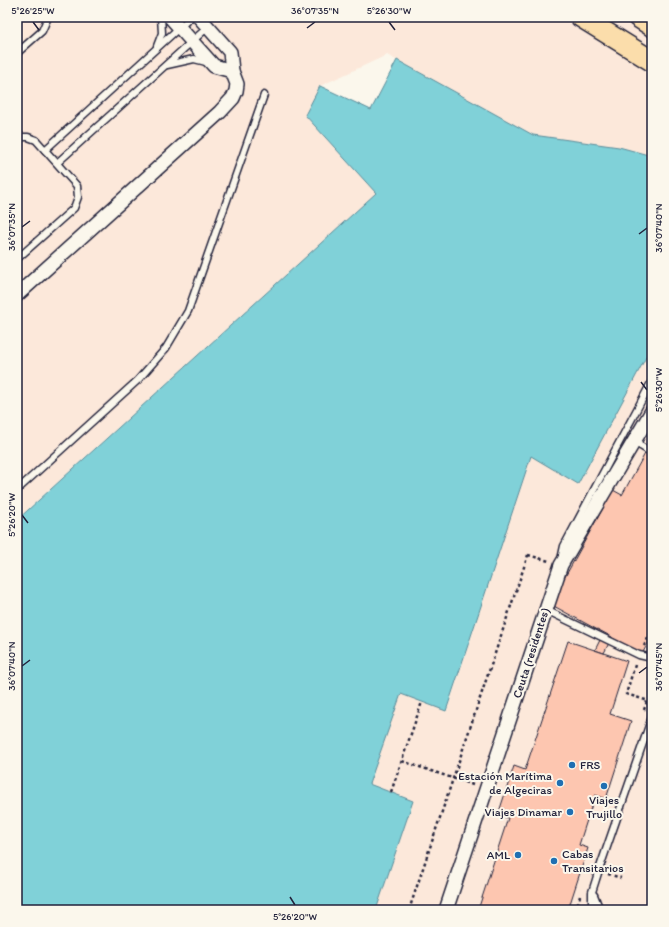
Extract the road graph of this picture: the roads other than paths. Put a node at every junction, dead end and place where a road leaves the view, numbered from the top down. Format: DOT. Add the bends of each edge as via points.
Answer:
graph roads {
  1 [pos="48,17"];
  2 [pos="161,17"];
  3 [pos="170,17"];
  4 [pos="192,17"];
  5 [pos="581,17"];
  6 [pos="638,17"];
  7 [pos="203,22"];
  8 [pos="652,26"];
  9 [pos="180,28"];
  10 [pos="192,41"];
  11 [pos="153,52"];
  12 [pos="17,53"];
  13 [pos="652,61"];
  14 [pos="165,65"];
  15 [pos="214,66"];
  16 [pos="232,71"];
  17 [pos="264,96"];
  18 [pos="17,137"];
  19 [pos="45,150"];
  20 [pos="57,163"];
  21 [pos="17,259"];
  22 [pos="17,296"];
  23 [pos="652,381"];
  24 [pos="652,411"];
  25 [pos="634,442"];
  26 [pos="647,450"];
  27 [pos="17,490"];
  28 [pos="561,565"];
  29 [pos="546,610"];
  30 [pos="652,658"];
  31 [pos="652,717"];
  32 [pos="593,890"];
  33 [pos="446,910"];
  34 [pos="592,910"];
  35 [pos="600,910"];
  1 -- 12 [label="lane" via="42,31"];
  2 -- 11 [label="lane" via="162,33"];
  3 -- 9 [label="street"];
  4 -- 9 [label="lane"];
  5 -- 13 [label="main road"];
  6 -- 8 [label="main road"];
  7 -- 10 [label="lane"];
  7 -- 16 [label="street" via="230,52"];
  9 -- 10 [label="street"];
  9 -- 11 [label="lane"];
  10 -- 14 [label="lane"];
  10 -- 15 [label="street"];
  11 -- 19 [label="lane"];
  14 -- 15 [label="lane" via="194,58"];
  14 -- 20 [label="lane"];
  15 -- 16 [label="street"];
  16 -- 22 [label="street" via="237,84 236,92 227,105"];
  17 -- 27 [label="lane" via="188,311 166,348 138,380"];
  18 -- 19 [label="lane" via="36,140"];
  19 -- 20 [label="lane"];
  20 -- 21 [label="lane" via="76,186 77,203"];
  23 -- 28 [label="lane" via="564,546"];
  24 -- 25 [label="street, Ceuta (residentes)"];
  25 -- 26 [label="lane"];
  25 -- 28 [label="street, Ceuta (residentes)"];
  28 -- 29 [label="street, Ceuta (residentes)"];
  29 -- 30 [label="lane"];
  29 -- 33 [label="street, Ceuta (residentes)"];
  31 -- 32 [label="lane"];
  32 -- 34 [label="lane"];
  32 -- 35 [label="lane"];
}
